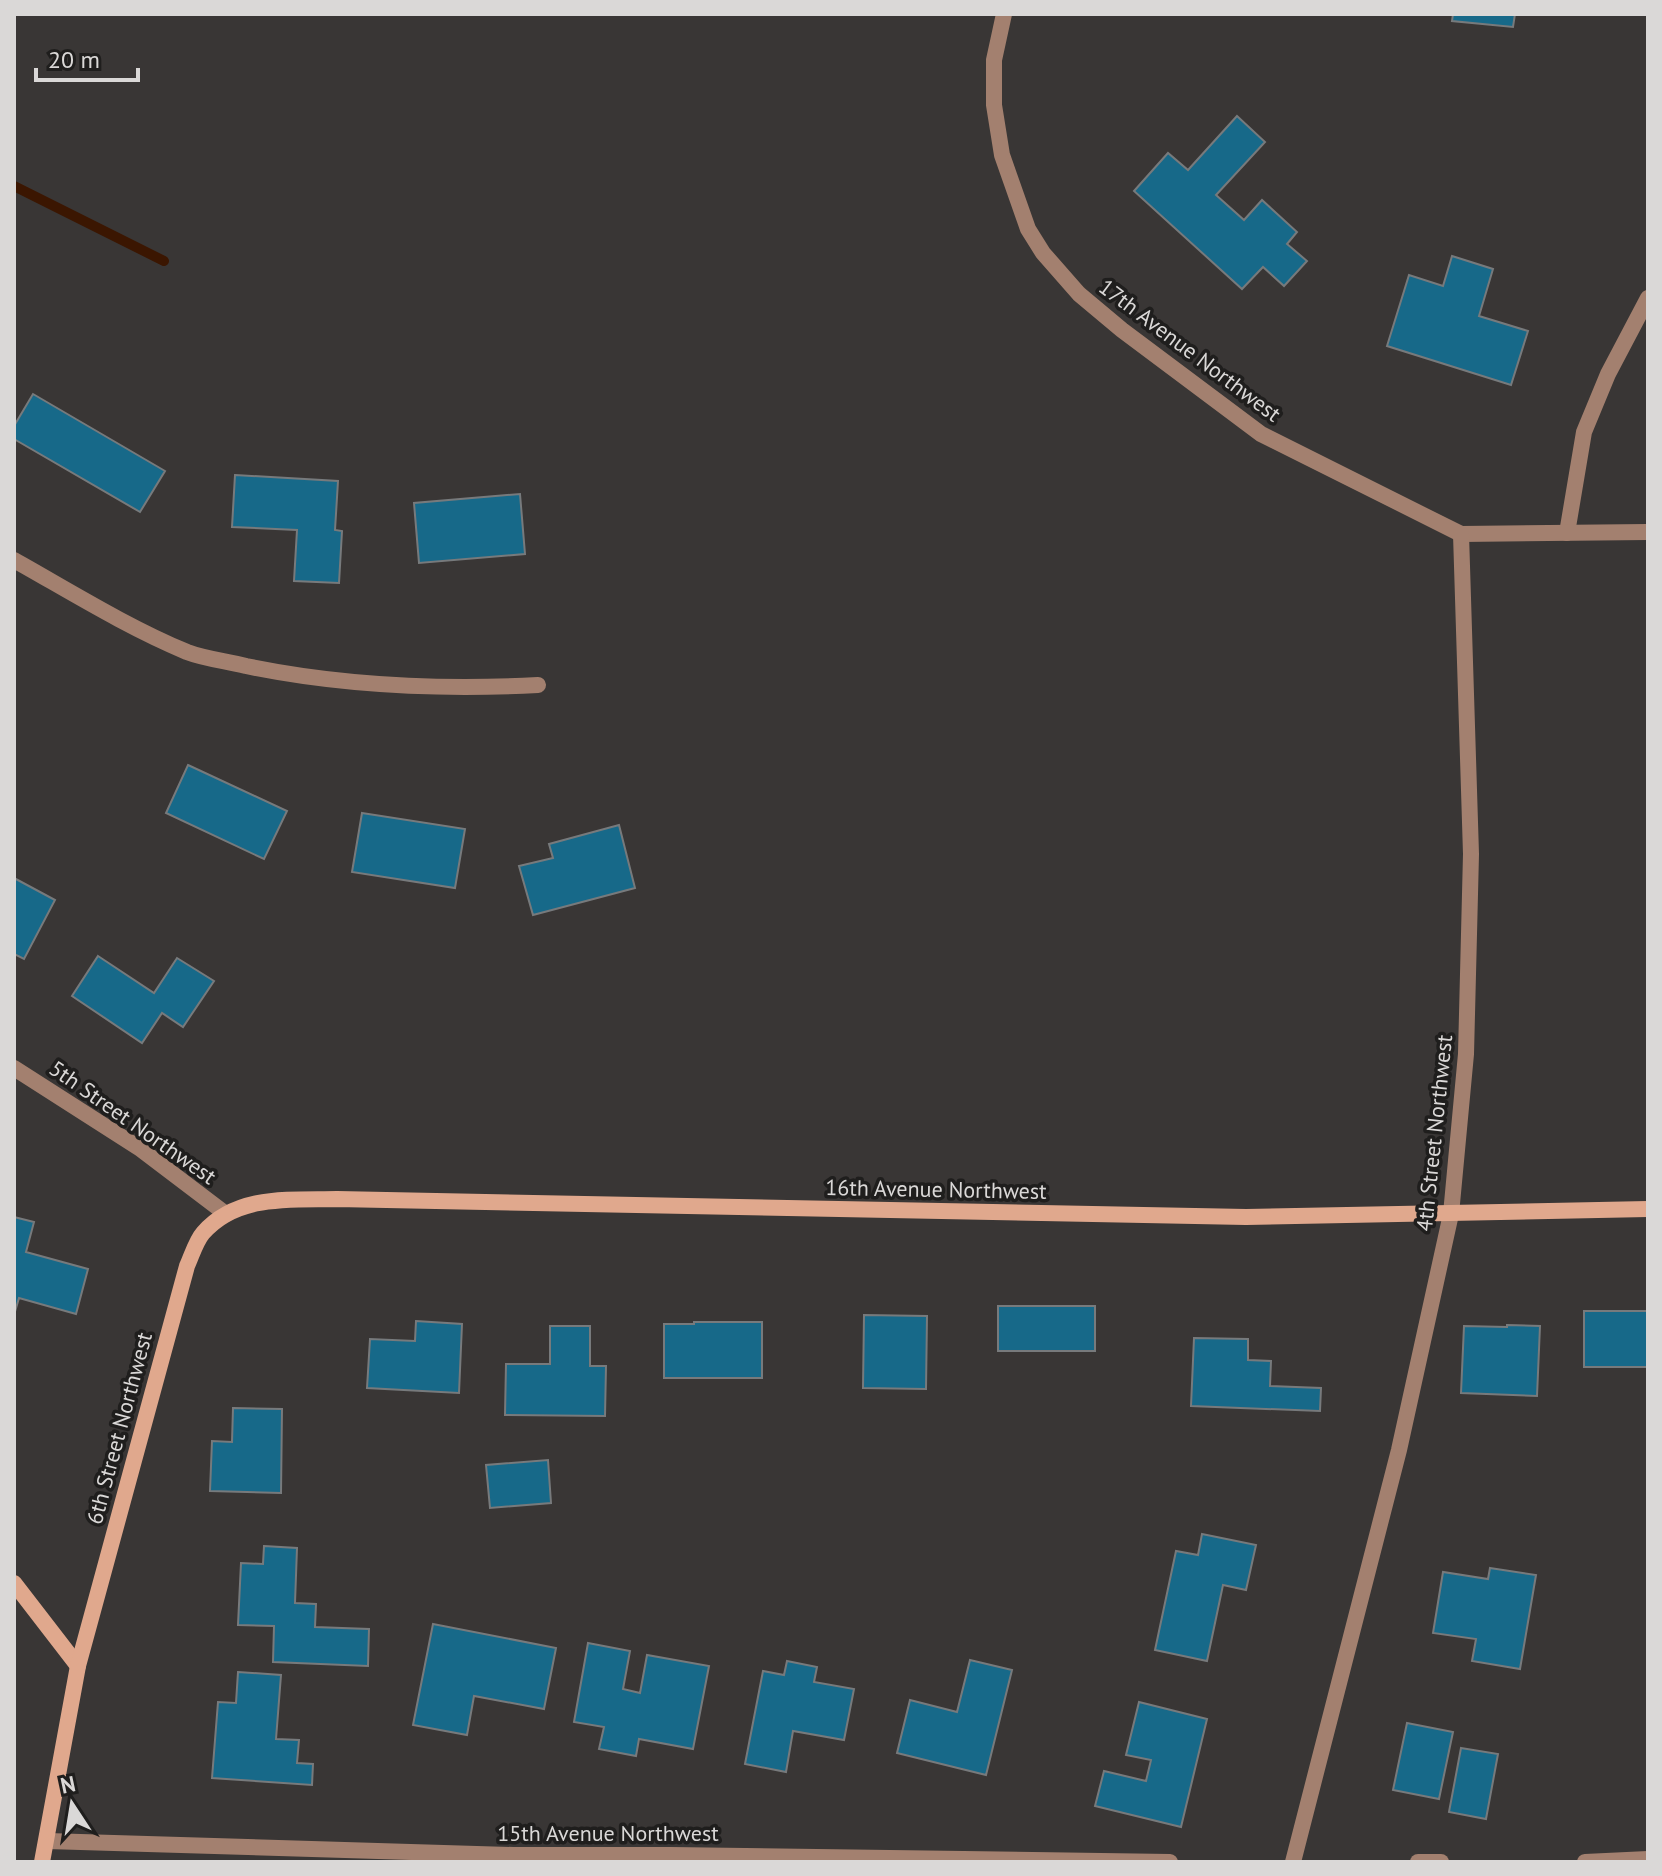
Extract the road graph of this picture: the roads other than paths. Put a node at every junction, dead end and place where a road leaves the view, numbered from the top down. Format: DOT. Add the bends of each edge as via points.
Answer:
graph roads {
  1 [pos="1004,14"];
  2 [pos="1646,307"];
  3 [pos="1648,532"];
  4 [pos="1567,533"];
  5 [pos="1461,534"];
  6 [pos="14,560"];
  7 [pos="538,685"];
  8 [pos="14,1068"];
  9 [pos="1648,1209"];
  10 [pos="226,1214"];
  11 [pos="1451,1214"];
  12 [pos="14,1583"];
  13 [pos="78,1666"];
  14 [pos="47,1841"];
  15 [pos="1648,1859"];
  16 [pos="42,1862"];
  17 [pos="1170,1862"];
  18 [pos="1293,1862"];
  19 [pos="1418,1862"];
  20 [pos="1441,1862"];
  21 [pos="1585,1862"];
  1 -- 5 [label="street, 17th Avenue Northwest" via="994,60 1002,155 1028,229 1079,294 1261,434"];
  2 -- 4 [label="street" via="1608,374 1584,432"];
  3 -- 4 [label="street"];
  4 -- 5 [label="street"];
  5 -- 11 [label="street, 4th Street Northwest" via="1471,854 1466,1054"];
  6 -- 7 [label="street" via="190,653 352,683"];
  8 -- 10 [label="street, 5th Street Northwest" via="139,1148"];
  9 -- 11 [label="main road, 16th Avenue Northwest"];
  10 -- 11 [label="main road, 16th Avenue Northwest" via="271,1201 337,1199 1246,1217"];
  10 -- 13 [label="main road, 6th Street Northwest" via="201,1235 187,1266"];
  11 -- 18 [label="street, 4th Street Northwest" via="1399,1450"];
  12 -- 13 [label="main road"];
  13 -- 14 [label="main road, 6th Street Northwest"];
  14 -- 16 [label="main road, 6th Street Northwest"];
  14 -- 17 [label="street, 15th Avenue Northwest" via="513,1855"];
  15 -- 21 [label="street"];
  19 -- 20 [label="street"];
}
